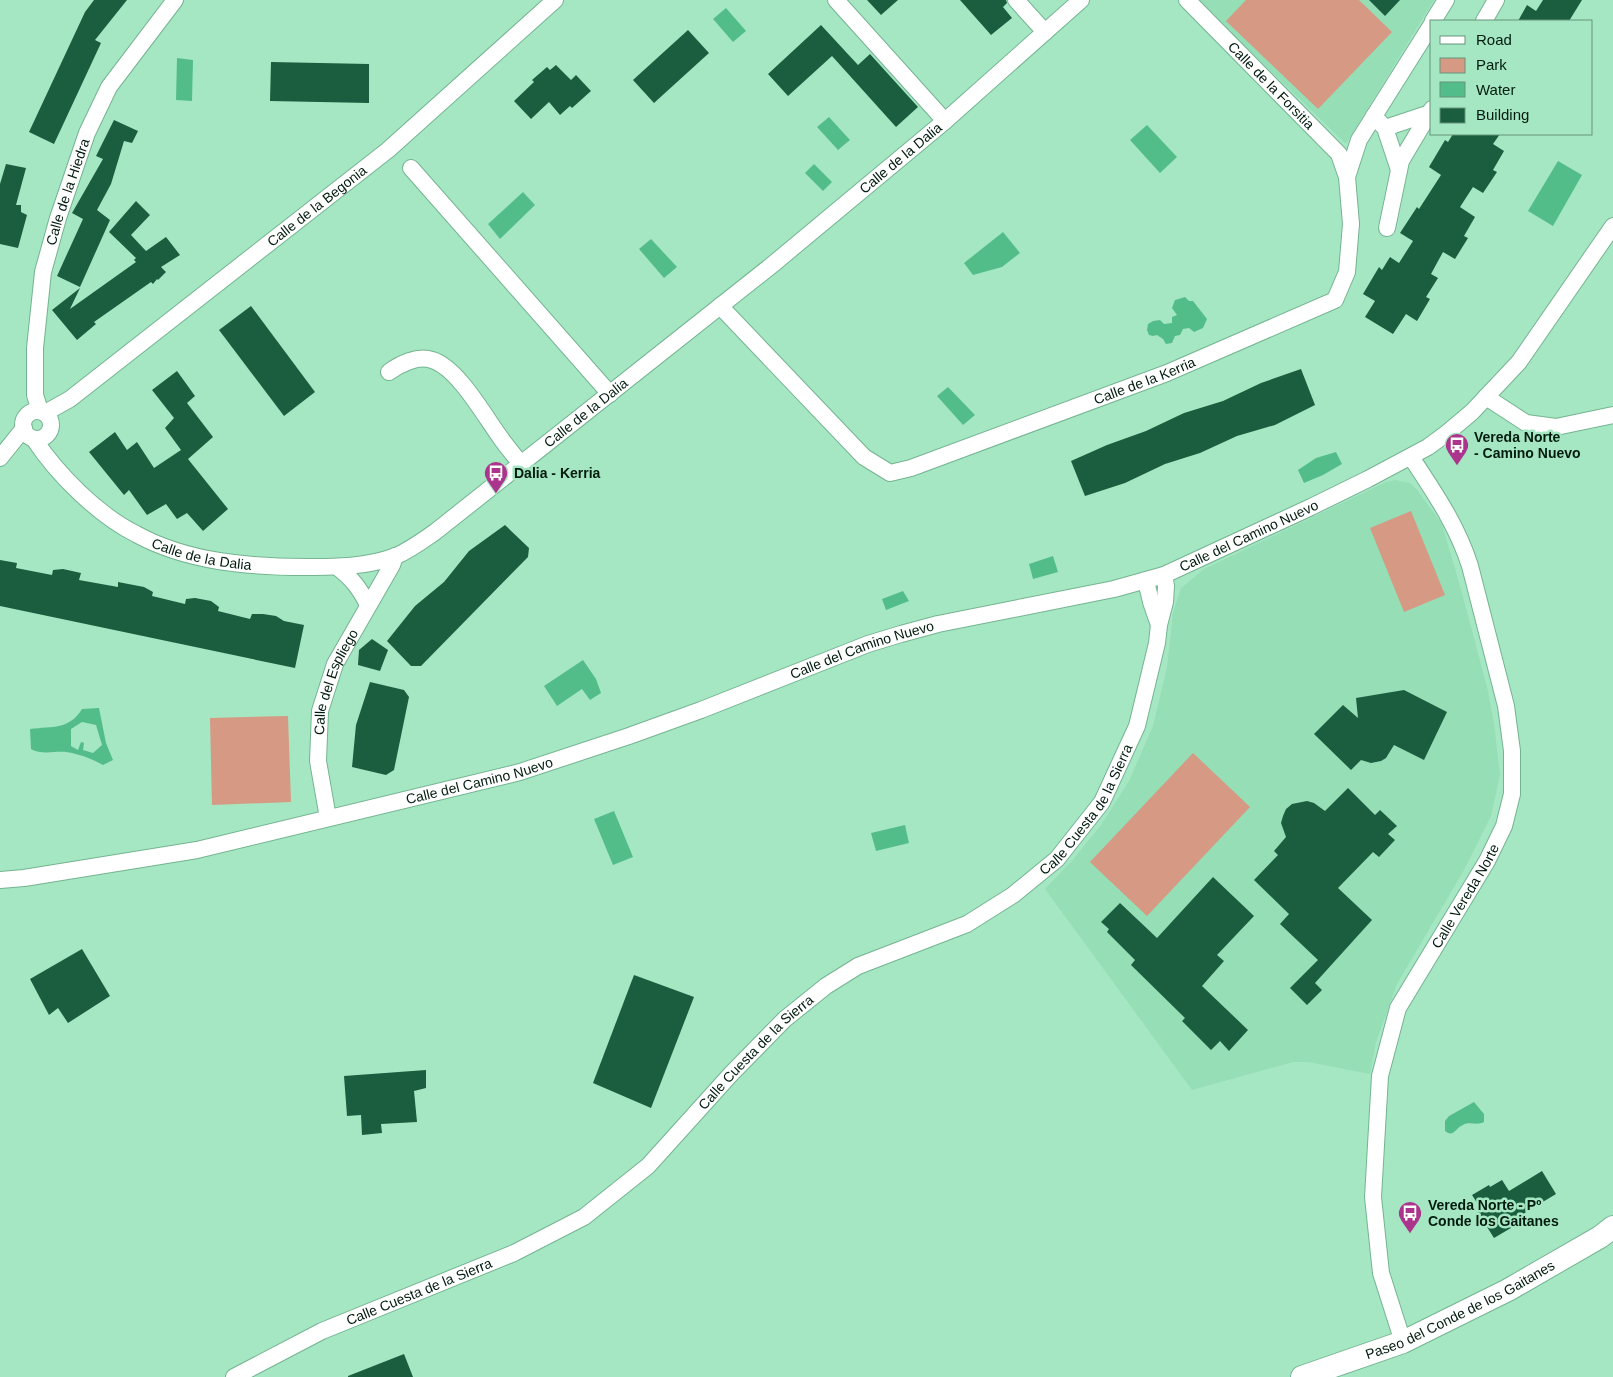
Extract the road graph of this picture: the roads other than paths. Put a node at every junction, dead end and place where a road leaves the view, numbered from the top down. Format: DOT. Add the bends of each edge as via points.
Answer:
graph roads {
  1 [pos="176,0"];
  2 [pos="836,0"];
  3 [pos="1016,0"];
  4 [pos="1081,0"];
  5 [pos="1188,0"];
  6 [pos="1446,0"];
  7 [pos="1496,0"];
  8 [pos="547,2"];
  9 [pos="1433,20"];
  10 [pos="1485,20"];
  11 [pos="1430,26"];
  12 [pos="1046,32"];
  13 [pos="1430,111"];
  14 [pos="1430,113"];
  15 [pos="945,121"];
  16 [pos="1379,122"];
  17 [pos="411,168"];
  18 [pos="1399,170"];
  19 [pos="1347,177"];
  20 [pos="1387,228"];
  21 [pos="1611,231"];
  22 [pos="720,306"];
  23 [pos="389,372"];
  24 [pos="610,394"];
  25 [pos="1486,397"];
  26 [pos="1613,415"];
  27 [pos="46,416"];
  28 [pos="29,435"];
  29 [pos="3,455"];
  30 [pos="1411,457"];
  31 [pos="521,464"];
  32 [pos="395,556"];
  33 [pos="337,567"];
  34 [pos="1164,575"];
  35 [pos="1146,581"];
  36 [pos="368,605"];
  37 [pos="1159,625"];
  38 [pos="328,818"];
  39 [pos="0,880"];
  40 [pos="1613,1227"];
  41 [pos="1404,1342"];
  42 [pos="234,1377"];
  43 [pos="1302,1377"];
  1 -- 27 [label="street, Calle de la Hiedra" via="109,87 87,133 61,208 43,272 34,348 35,394"];
  2 -- 15 [label="street"];
  3 -- 12 [label="street"];
  4 -- 12 [label="street, Calle de la Dalia"];
  5 -- 19 [label="street, Calle de la Forsitia" via="1339,154"];
  6 -- 9 [label="street, Calle de la Kerria"];
  7 -- 10 [label="street"];
  8 -- 27 [label="street, Calle de la Begonia" via="388,150"];
  11 -- 16 [label="street, Calle de la Kerria"];
  12 -- 15 [label="street, Calle de la Dalia"];
  13 -- 16 [label="street"];
  14 -- 18 [label="street" via="1401,161"];
  15 -- 22 [label="street, Calle de la Dalia"];
  16 -- 18 [label="street"];
  16 -- 19 [label="street, Calle de la Kerria" via="1359,140"];
  17 -- 24 [label="street"];
  18 -- 20 [label="street"];
  19 -- 22 [label="street, Calle de la Kerria" via="1351,224 1347,272 1335,300 1167,373 890,473 864,456"];
  21 -- 25 [label="street, Calle del Camino Nuevo" via="1518,362"];
  22 -- 24 [label="street, Calle de la Dalia"];
  23 -- 31 [label="street" via="421,358 446,367 474,398"];
  24 -- 31 [label="street, Calle de la Dalia"];
  25 -- 26 [label="street" via="1526,423 1556,427"];
  25 -- 30 [label="street, Calle del Camino Nuevo" via="1446,433"];
  27 -- 28 [label="street" via="48,434 42,439"];
  27 -- 28 [label="street" via="33,412 27,415 24,421"];
  28 -- 29 [label="street"];
  28 -- 33 [label="street, Calle de la Dalia" via="71,485 136,534 189,554 227,562 281,567"];
  30 -- 34 [label="street, Calle del Camino Nuevo"];
  30 -- 41 [label="street, Calle Vereda Norte" via="1445,509 1463,544 1504,695 1510,728 1512,794 1504,826 1487,861 1398,1008 1380,1076 1372,1197 1381,1273"];
  31 -- 32 [label="street, Calle de la Dalia" via="435,532"];
  32 -- 33 [label="street, Calle de la Dalia"];
  32 -- 36 [label="street, Calle del Espliego"];
  33 -- 36 [label="street" via="358,586"];
  34 -- 35 [label="street, Calle del Camino Nuevo"];
  34 -- 37 [label="street, Calle Cuesta de la Sierra" via="1166,602"];
  35 -- 37 [label="street"];
  35 -- 38 [label="street, Calle del Camino Nuevo" via="901,634 683,717 520,772"];
  36 -- 38 [label="street, Calle del Espliego" via="334,664 320,710 318,761"];
  37 -- 42 [label="street, Calle Cuesta de la Sierra" via="1137,726 1102,802 1057,859 1013,895 967,924 858,966 826,986 785,1019 648,1166 584,1217 514,1252 322,1332"];
  38 -- 39 [label="street, Calle del Camino Nuevo" via="197,850"];
  40 -- 41 [label="street, Paseo del Conde de los Gaitanes" via="1508,1290"];
  41 -- 43 [label="street, Paseo del Conde de los Gaitanes"];
}
